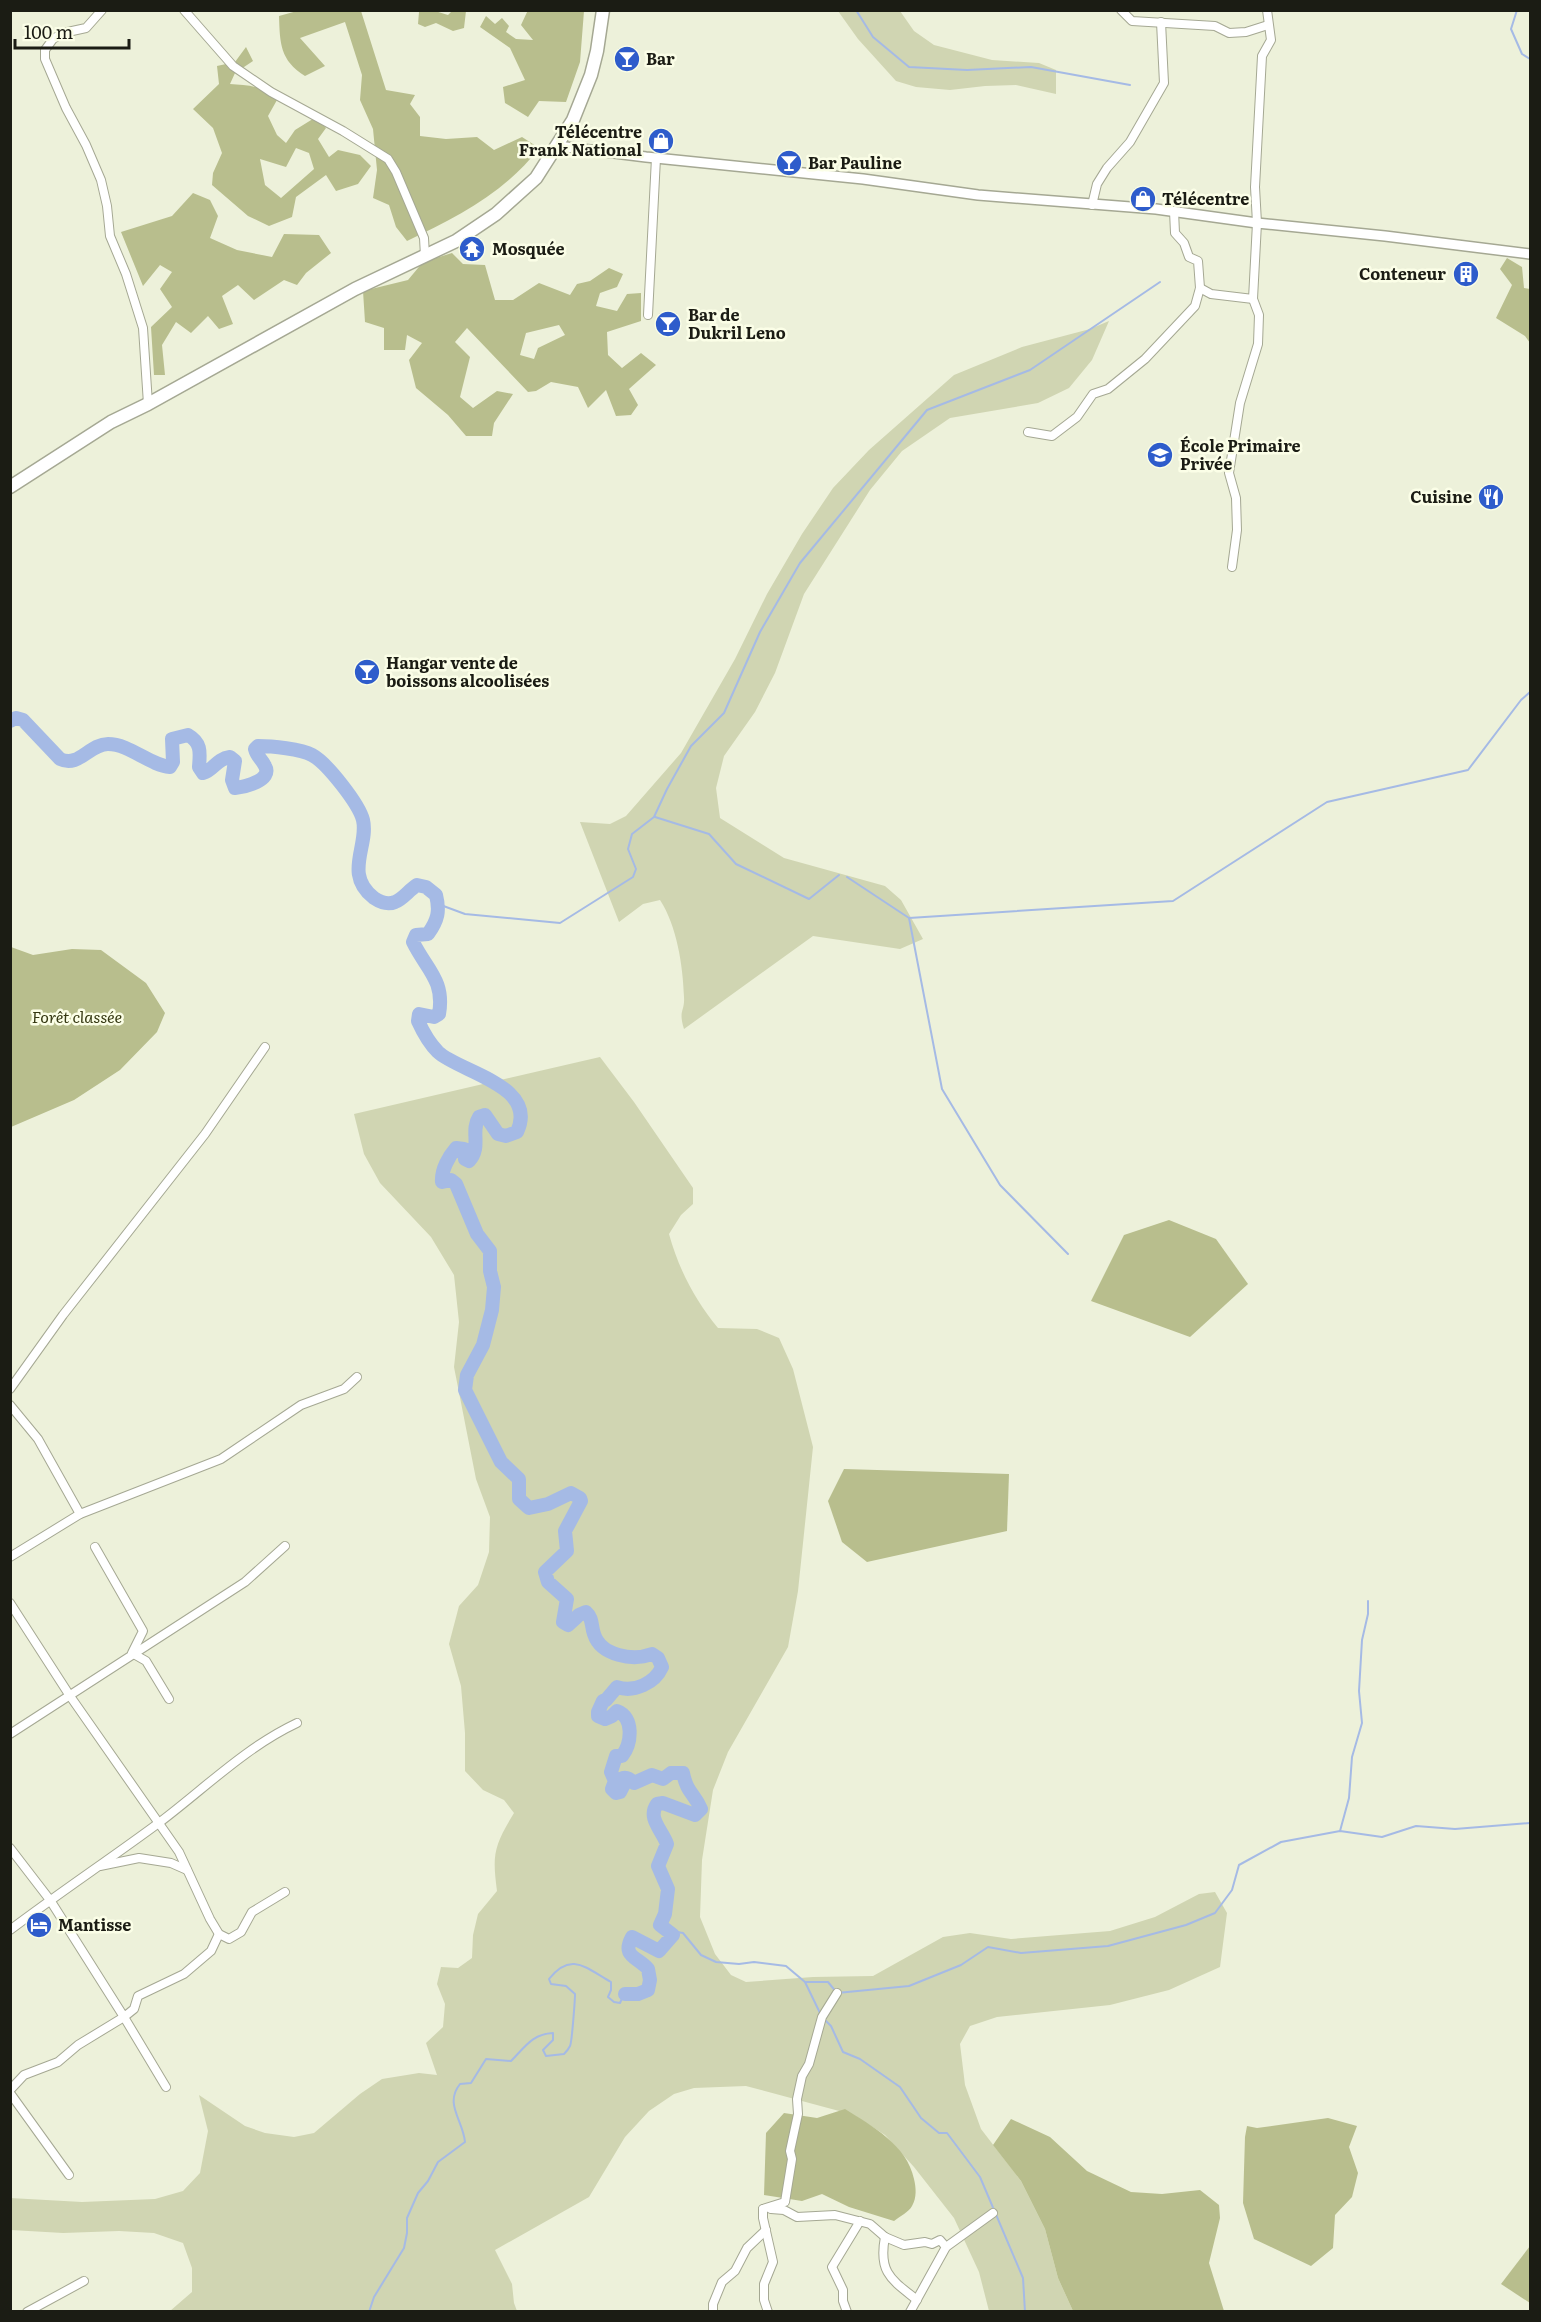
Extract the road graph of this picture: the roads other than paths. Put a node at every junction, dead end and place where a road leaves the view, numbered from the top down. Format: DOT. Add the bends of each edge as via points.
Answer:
graph roads {
  1 [pos="102,10"];
  2 [pos="184,10"];
  3 [pos="603,10"];
  4 [pos="1121,10"];
  5 [pos="1267,10"];
  6 [pos="1161,22"];
  7 [pos="1268,25"];
  8 [pos="558,146"];
  9 [pos="656,158"];
  10 [pos="1092,205"];
  11 [pos="1174,212"];
  12 [pos="1257,223"];
  13 [pos="1530,254"];
  14 [pos="425,256"];
  15 [pos="1200,288"];
  16 [pos="1253,299"];
  17 [pos="648,315"];
  18 [pos="148,404"];
  19 [pos="1028,432"];
  20 [pos="10,486"];
  21 [pos="1232,567"];
  22 [pos="265,1047"];
  23 [pos="357,1377"];
  24 [pos="10,1389"];
  25 [pos="10,1405"];
  26 [pos="80,1514"];
  27 [pos="285,1546"];
  28 [pos="95,1547"];
  29 [pos="10,1557"];
  30 [pos="10,1603"];
  31 [pos="132,1653"];
  32 [pos="70,1696"];
  33 [pos="169,1698"];
  34 [pos="297,1723"];
  35 [pos="10,1734"];
  36 [pos="158,1823"];
  37 [pos="10,1848"];
  38 [pos="96,1867"];
  39 [pos="187,1870"];
  40 [pos="285,1892"];
  41 [pos="50,1900"];
  42 [pos="10,1930"];
  43 [pos="219,1934"];
  44 [pos="837,1993"];
  45 [pos="124,2017"];
  46 [pos="166,2086"];
  47 [pos="10,2091"];
  48 [pos="69,2175"];
  49 [pos="763,2209"];
  50 [pos="993,2213"];
  51 [pos="860,2221"];
  52 [pos="766,2230"];
  53 [pos="885,2237"];
  54 [pos="946,2247"];
  55 [pos="84,2282"];
  56 [pos="917,2300"];
  57 [pos="27,2312"];
  58 [pos="713,2312"];
  59 [pos="768,2312"];
  60 [pos="848,2312"];
  61 [pos="910,2312"];
  1 -- 18 [label="street" via="86,28 53,39 45,50 45,59 101,180 110,236 143,328"];
  2 -- 14 [label="street" via="233,66 388,159 424,238"];
  3 -- 8 [label="highway" via="586,90"];
  4 -- 6 [label="street" via="1132,21"];
  5 -- 7 [label="street"];
  6 -- 7 [label="street" via="1215,26 1229,33"];
  6 -- 10 [label="street" via="1164,83 1130,142 1096,184"];
  7 -- 12 [label="street" via="1271,40 1262,56 1259,92"];
  8 -- 9 [label="street"];
  8 -- 14 [label="highway" via="536,177 496,214"];
  9 -- 10 [label="street"];
  9 -- 17 [label="street"];
  10 -- 11 [label="street"];
  11 -- 12 [label="street"];
  11 -- 15 [label="street" via="1175,233 1189,257 1198,261"];
  12 -- 13 [label="street"];
  12 -- 16 [label="street"];
  14 -- 18 [label="highway" via="355,289"];
  15 -- 16 [label="street" via="1211,294"];
  15 -- 19 [label="street" via="1195,306 1167,339 1108,389 1093,394 1077,417 1052,436"];
  16 -- 21 [label="street" via="1259,315 1258,344 1240,403 1229,473 1236,498"];
  18 -- 20 [label="highway" via="111,422"];
  22 -- 24 [label="street" via="205,1134"];
  23 -- 26 [label="street" via="344,1389 301,1405 221,1459"];
  25 -- 26 [label="street" via="38,1438"];
  26 -- 29 [label="street"];
  27 -- 31 [label="street" via="245,1582"];
  28 -- 31 [label="street" via="142,1631"];
  30 -- 32 [label="street"];
  31 -- 32 [label="street"];
  31 -- 33 [label="street" via="146,1661"];
  32 -- 35 [label="street"];
  32 -- 36 [label="street"];
  34 -- 36 [label="street" via="252,1749"];
  36 -- 38 [label="street"];
  36 -- 39 [label="street"];
  37 -- 41 [label="street"];
  38 -- 39 [label="street" via="139,1858"];
  38 -- 41 [label="street"];
  39 -- 43 [label="street"];
  40 -- 43 [label="street" via="252,1912 241,1932 229,1939"];
  41 -- 42 [label="street"];
  41 -- 45 [label="street"];
  43 -- 45 [label="street" via="211,1951 184,1974 138,1996 134,2009"];
  44 -- 49 [label="street" via="822,2017 802,2076 785,2202"];
  45 -- 46 [label="street"];
  45 -- 47 [label="street" via="58,2062 24,2075"];
  47 -- 48 [label="street"];
  49 -- 51 [label="street" via="784,2210 797,2217 835,2215"];
  49 -- 52 [label="street"];
  50 -- 54 [label="street"];
  51 -- 53 [label="street"];
  51 -- 60 [label="street" via="832,2267"];
  52 -- 58 [label="street" via="722,2282"];
  52 -- 59 [label="street" via="773,2262 764,2284"];
  53 -- 54 [label="street" via="904,2245 940,2240"];
  53 -- 56 [label="street" via="884,2260 890,2278"];
  54 -- 56 [label="street"];
  55 -- 57 [label="street"];
  56 -- 61 [label="street"];
}
